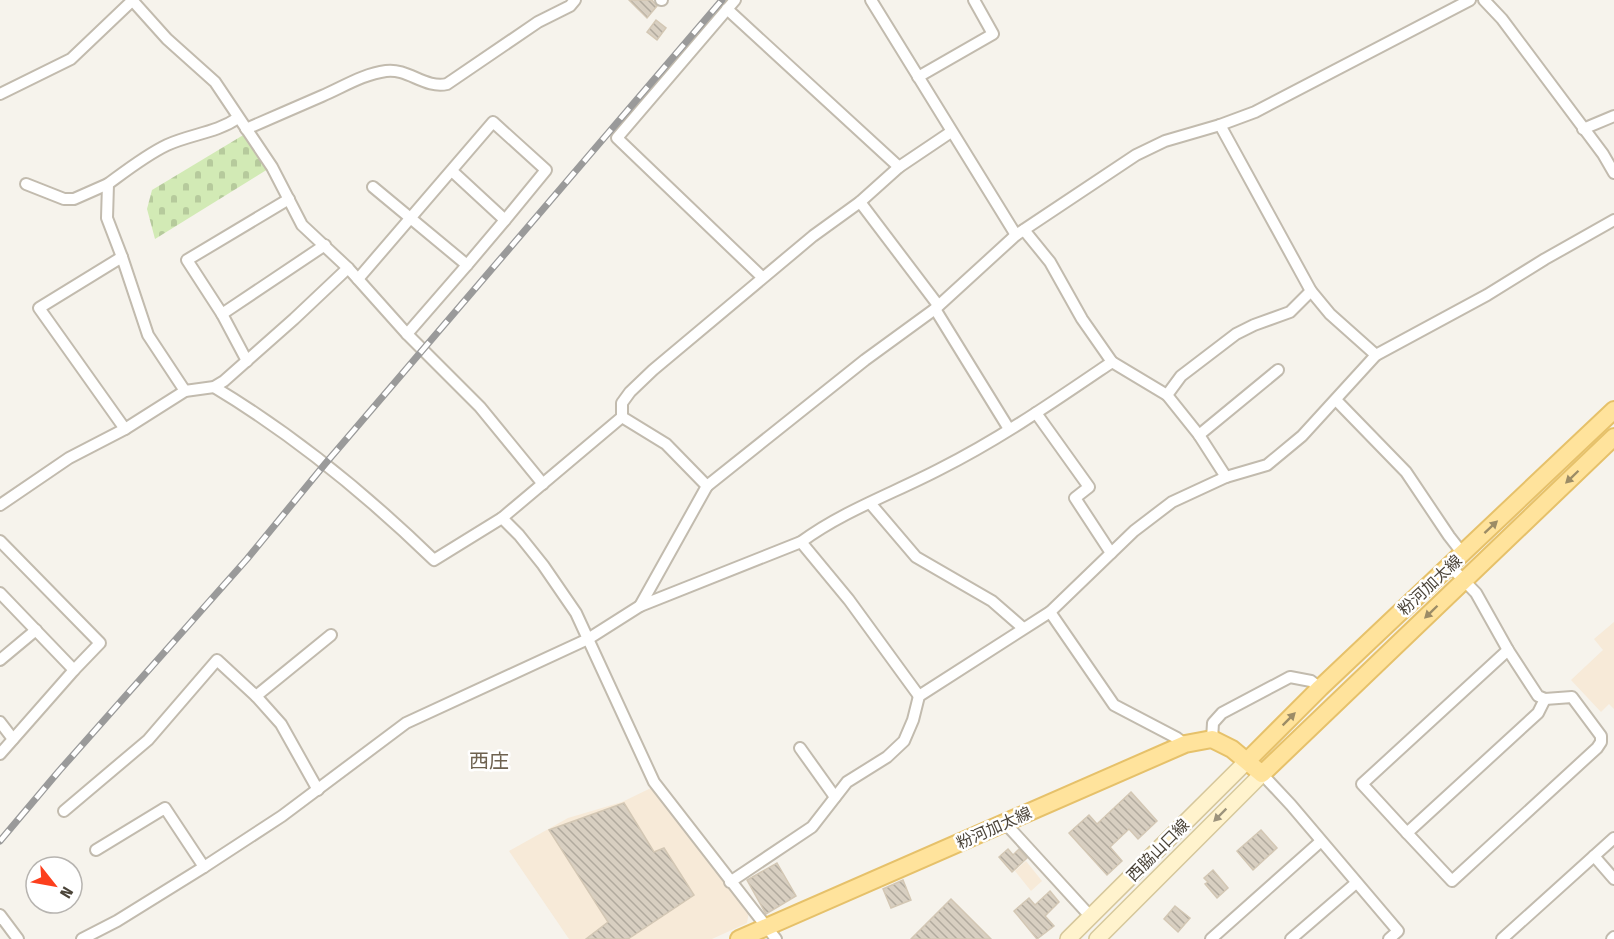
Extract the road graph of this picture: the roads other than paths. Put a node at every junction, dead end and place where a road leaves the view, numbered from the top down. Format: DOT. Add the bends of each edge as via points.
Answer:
graph roads {
  1 [pos="133,0"];
  2 [pos="575,0"];
  3 [pos="735,0"];
  4 [pos="871,0"];
  5 [pos="974,0"];
  6 [pos="1470,0"];
  7 [pos="1484,0"];
  8 [pos="727,9"];
  9 [pos="918,77"];
  10 [pos="0,94"];
  11 [pos="1614,116"];
  12 [pos="238,117"];
  13 [pos="1221,125"];
  14 [pos="246,129"];
  15 [pos="1583,129"];
  16 [pos="951,132"];
  17 [pos="899,167"];
  18 [pos="452,171"];
  19 [pos="1614,173"];
  20 [pos="26,184"];
  21 [pos="108,184"];
  22 [pos="373,187"];
  23 [pos="289,199"];
  24 [pos="860,202"];
  25 [pos="409,219"];
  26 [pos="505,219"];
  27 [pos="1614,220"];
  28 [pos="1020,233"];
  29 [pos="325,245"];
  30 [pos="122,257"];
  31 [pos="466,265"];
  32 [pos="348,268"];
  33 [pos="762,277"];
  34 [pos="358,279"];
  35 [pos="1311,291"];
  36 [pos="937,307"];
  37 [pos="222,314"];
  38 [pos="406,334"];
  39 [pos="1376,355"];
  40 [pos="247,361"];
  41 [pos="1112,362"];
  42 [pos="1278,370"];
  43 [pos="214,387"];
  44 [pos="185,392"];
  45 [pos="1167,395"];
  46 [pos="1336,400"];
  47 [pos="1614,410"];
  48 [pos="1036,413"];
  49 [pos="622,417"];
  50 [pos="124,429"];
  51 [pos="1010,429"];
  52 [pos="1199,435"];
  53 [pos="1614,436"];
  54 [pos="1226,477"];
  55 [pos="543,484"];
  56 [pos="707,486"];
  57 [pos="0,489"];
  58 [pos="4,502"];
  59 [pos="870,503"];
  60 [pos="502,518"];
  61 [pos="0,541"];
  62 [pos="801,542"];
  63 [pos="1111,553"];
  64 [pos="1463,554"];
  65 [pos="1450,566"];
  66 [pos="1464,580"];
  67 [pos="0,593"];
  68 [pos="640,606"];
  69 [pos="1050,612"];
  70 [pos="1023,628"];
  71 [pos="36,630"];
  72 [pos="331,636"];
  73 [pos="588,639"];
  74 [pos="1508,650"];
  75 [pos="0,660"];
  76 [pos="74,670"];
  77 [pos="1320,688"];
  78 [pos="256,696"];
  79 [pos="919,696"];
  80 [pos="1545,699"];
  81 [pos="0,722"];
  82 [pos="13,739"];
  83 [pos="1212,739"];
  84 [pos="1185,744"];
  85 [pos="800,748"];
  86 [pos="0,754"];
  87 [pos="1247,761"];
  88 [pos="1262,774"];
  89 [pos="318,790"];
  90 [pos="835,797"];
  91 [pos="64,811"];
  92 [pos="1005,823"];
  93 [pos="1407,833"];
  94 [pos="1614,838"];
  95 [pos="1320,842"];
  96 [pos="96,850"];
  97 [pos="1594,856"];
  98 [pos="204,867"];
  99 [pos="1614,879"];
  100 [pos="730,882"];
  101 [pos="1356,883"];
  102 [pos="0,915"];
  103 [pos="1090,917"];
  104 [pos="771,933"];
  105 [pos="1397,936"];
  106 [pos="18,939"];
  107 [pos="82,939"];
  108 [pos="739,939"];
  109 [pos="1068,939"];
  110 [pos="1097,939"];
  111 [pos="1211,939"];
  112 [pos="1291,939"];
  113 [pos="1502,939"];
  1 -- 10 [label="street" via="71,59"];
  1 -- 12 [label="street" via="167,39 214,82"];
  2 -- 14 [label="street" via="447,84 427,84 389,71 367,75"];
  3 -- 8 [label="street"];
  4 -- 9 [label="street"];
  5 -- 9 [label="street" via="993,34"];
  6 -- 13 [label="street" via="1255,112"];
  7 -- 15 [label="street"];
  8 -- 17 [label="street"];
  8 -- 33 [label="street" via="617,138"];
  9 -- 16 [label="street"];
  11 -- 15 [label="street"];
  12 -- 14 [label="street"];
  12 -- 21 [label="street" via="224,127 169,145"];
  13 -- 28 [label="street" via="1165,141 1136,155"];
  13 -- 35 [label="street"];
  14 -- 23 [label="street"];
  15 -- 19 [label="street"];
  16 -- 17 [label="street"];
  16 -- 28 [label="street"];
  17 -- 24 [label="street"];
  18 -- 25 [label="street"];
  18 -- 26 [label="street"];
  18 -- 26 [label="street" via="493,122 546,170"];
  20 -- 21 [label="street" via="74,199"];
  21 -- 30 [label="street" via="107,218"];
  22 -- 25 [label="street"];
  23 -- 29 [label="street" via="302,225"];
  23 -- 37 [label="street" via="187,260"];
  24 -- 33 [label="street"];
  24 -- 36 [label="street"];
  25 -- 31 [label="street"];
  25 -- 34 [label="street"];
  26 -- 31 [label="street"];
  27 -- 39 [label="street"];
  28 -- 36 [label="street"];
  28 -- 41 [label="street" via="1050,262"];
  29 -- 32 [label="street"];
  29 -- 37 [label="street"];
  30 -- 44 [label="street" via="148,335"];
  30 -- 50 [label="street" via="39,308"];
  31 -- 38 [label="street"];
  32 -- 34 [label="street"];
  32 -- 40 [label="street"];
  33 -- 49 [label="street" via="630,392 622,403"];
  34 -- 38 [label="street"];
  35 -- 39 [label="street" via="1330,314"];
  35 -- 45 [label="street" via="1290,312 1236,334 1181,376"];
  36 -- 51 [label="street"];
  36 -- 56 [label="street"];
  37 -- 40 [label="street"];
  38 -- 55 [label="street" via="480,407"];
  39 -- 46 [label="street"];
  40 -- 43 [label="street"];
  41 -- 45 [label="street"];
  41 -- 48 [label="street"];
  42 -- 52 [label="street"];
  43 -- 44 [label="street"];
  43 -- 60 [label="street" via="248,406 325,464 434,560"];
  44 -- 50 [label="street"];
  45 -- 52 [label="street"];
  46 -- 54 [label="street" via="1267,465"];
  46 -- 64 [label="street" via="1406,471"];
  64 -- 47 [label="main road, 粉河加太線, one-way"];
  48 -- 51 [label="street"];
  48 -- 63 [label="street" via="1089,487 1075,498"];
  49 -- 55 [label="street"];
  49 -- 56 [label="street" via="666,444"];
  50 -- 58 [label="street" via="69,458"];
  51 -- 59 [label="street" via="942,469"];
  52 -- 54 [label="street"];
  53 -- 66 [label="main road, 粉河加太線, one-way"];
  54 -- 63 [label="street" via="1173,502"];
  55 -- 60 [label="street"];
  56 -- 68 [label="street"];
  57 -- 58 [label="street"];
  59 -- 62 [label="street" via="822,526"];
  59 -- 70 [label="street" via="916,557 992,601"];
  60 -- 73 [label="street" via="543,565 576,613"];
  61 -- 76 [label="street" via="100,643"];
  62 -- 68 [label="street"];
  62 -- 79 [label="street"];
  63 -- 69 [label="street"];
  64 -- 65 [label="main road, 粉河加太線"];
  65 -- 66 [label="street"];
  65 -- 77 [label="main road, 粉河加太線"];
  66 -- 74 [label="street" via="1476,593"];
  66 -- 88 [label="main road, 粉河加太線, one-way"];
  67 -- 71 [label="street"];
  68 -- 73 [label="street"];
  69 -- 70 [label="street"];
  69 -- 84 [label="street" via="1114,705"];
  70 -- 79 [label="street"];
  71 -- 75 [label="street"];
  71 -- 76 [label="street"];
  72 -- 78 [label="street"];
  73 -- 89 [label="street" via="406,723"];
  73 -- 100 [label="street" via="654,782"];
  74 -- 80 [label="street" via="1538,696"];
  74 -- 93 [label="street" via="1362,784"];
  76 -- 82 [label="street"];
  77 -- 83 [label="street" via="1311,681 1290,677 1222,713 1213,723"];
  87 -- 77 [label="main road, 粉河加太線, one-way"];
  78 -- 89 [label="street" via="281,724"];
  78 -- 91 [label="street" via="217,660 148,740"];
  79 -- 90 [label="street" via="904,741 887,757 847,782"];
  80 -- 93 [label="street" via="1538,713"];
  80 -- 93 [label="street" via="1572,697 1601,736 1597,748 1452,881"];
  81 -- 82 [label="street"];
  82 -- 86 [label="street"];
  83 -- 84 [label="main road, 粉河加太線"];
  83 -- 87 [label="main road"];
  84 -- 92 [label="main road, 粉河加太線"];
  85 -- 90 [label="street"];
  87 -- 88 [label="main road"];
  87 -- 103 [label="street, 西脇山口線"];
  88 -- 95 [label="street"];
  88 -- 110 [label="street, 西脇山口線, one-way"];
  89 -- 98 [label="street"];
  90 -- 100 [label="street" via="812,827"];
  92 -- 103 [label="street"];
  92 -- 104 [label="main road, 粉河加太線"];
  94 -- 97 [label="street"];
  95 -- 101 [label="street"];
  95 -- 111 [label="street"];
  96 -- 98 [label="street" via="165,808"];
  97 -- 99 [label="street"];
  97 -- 113 [label="street"];
  98 -- 107 [label="street"];
  100 -- 104 [label="street"];
  101 -- 105 [label="street"];
  101 -- 112 [label="street"];
  102 -- 106 [label="street"];
  103 -- 109 [label="street, 西脇山口線"];
  104 -- 108 [label="main road, 粉河加太線"];
}
